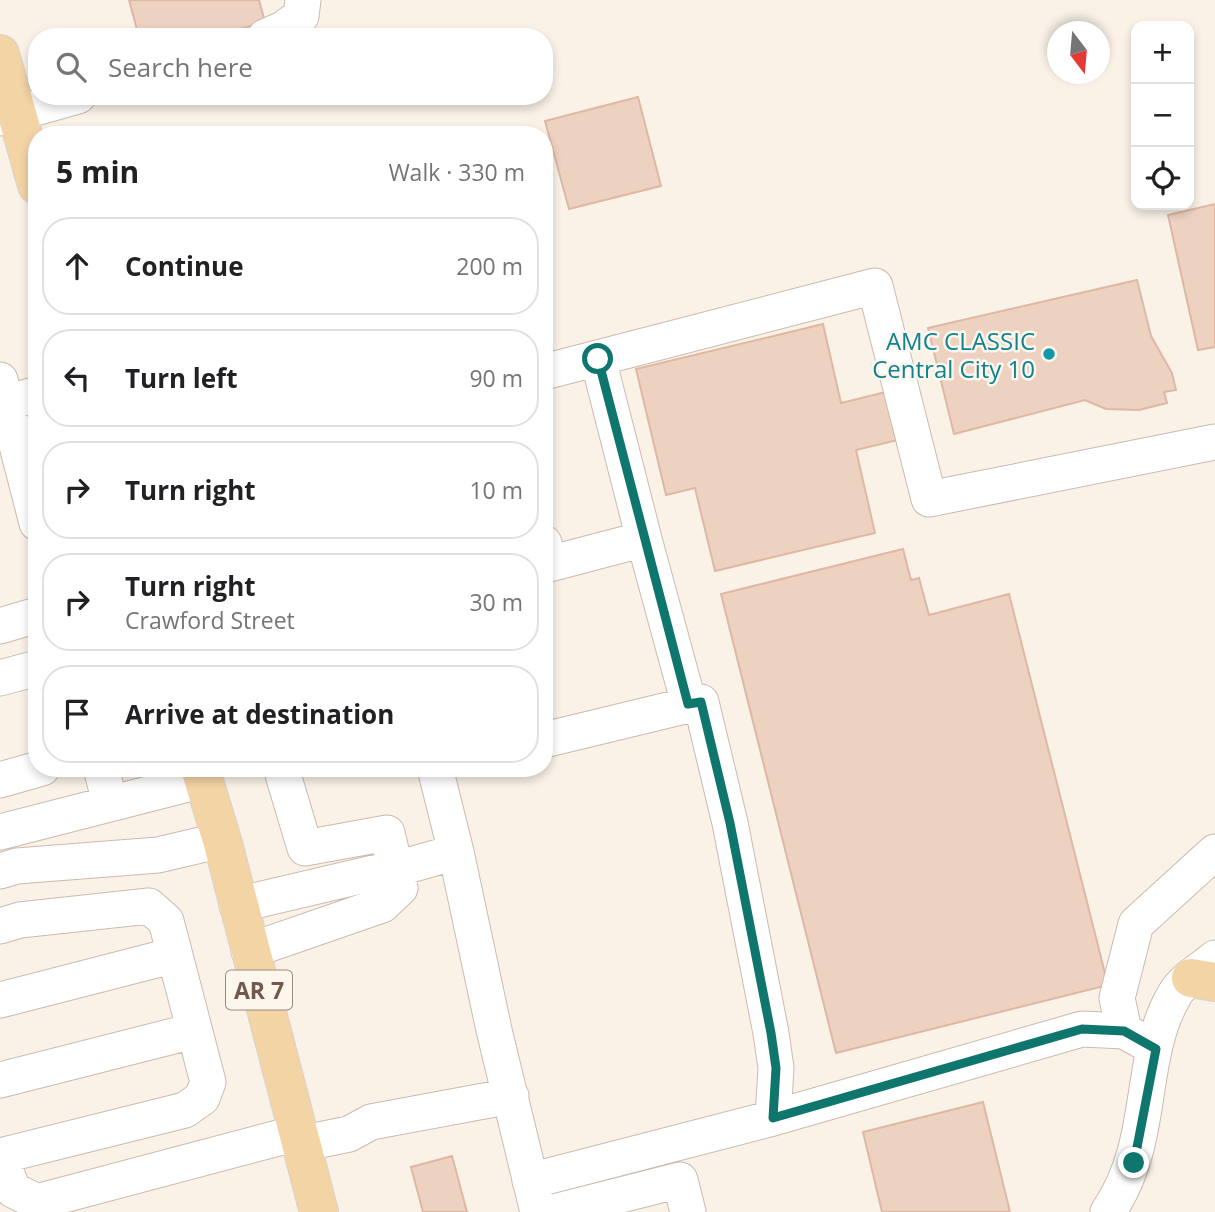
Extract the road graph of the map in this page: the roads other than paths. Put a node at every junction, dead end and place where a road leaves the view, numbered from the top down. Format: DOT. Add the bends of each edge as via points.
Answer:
graph roads {
  1 [pos="303,0"];
  2 [pos="285,28"];
  3 [pos="1,65"];
  4 [pos="46,105"];
  5 [pos="8,116"];
  6 [pos="28,164"];
  7 [pos="598,359"];
  8 [pos="553,370"];
  9 [pos="11,395"];
  10 [pos="1215,442"];
  11 [pos="28,479"];
  12 [pos="644,538"];
  13 [pos="553,556"];
  14 [pos="28,618"];
  15 [pos="0,626"];
  16 [pos="28,670"];
  17 [pos="0,678"];
  18 [pos="688,704"];
  19 [pos="553,738"];
  20 [pos="28,772"];
  21 [pos="103,777"];
  22 [pos="192,777"];
  23 [pos="203,777"];
  24 [pos="284,777"];
  25 [pos="437,777"];
  26 [pos="0,779"];
  27 [pos="110,803"];
  28 [pos="0,832"];
  29 [pos="222,839"];
  30 [pos="456,852"];
  31 [pos="1215,852"];
  32 [pos="0,871"];
  33 [pos="398,879"];
  34 [pos="237,905"];
  35 [pos="0,926"];
  36 [pos="249,951"];
  37 [pos="175,955"];
  38 [pos="1207,973"];
  39 [pos="0,1000"];
  40 [pos="193,1031"];
  41 [pos="1124,1031"];
  42 [pos="1156,1049"];
  43 [pos="0,1080"];
  44 [pos="511,1096"];
  45 [pos="773,1118"];
  46 [pos="298,1139"];
  47 [pos="534,1196"];
  48 [pos="319,1212"];
  49 [pos="554,1212"];
  50 [pos="688,1212"];
  51 [pos="1108,1212"];
  1 -- 2 [label="street" via="301,16"];
  3 -- 5 [label="main road"];
  4 -- 5 [label="street"];
  5 -- 6 [label="main road"];
  7 -- 8 [label="street"];
  7 -- 10 [label="street" via="875,286 929,499"];
  7 -- 12 [label="street"];
  9 -- 11 [label="street"];
  12 -- 13 [label="street"];
  12 -- 18 [label="street"];
  14 -- 15 [label="street"];
  16 -- 17 [label="street"];
  18 -- 19 [label="street"];
  18 -- 45 [label="street" via="701,702 745,897 776,1068"];
  20 -- 26 [label="street"];
  21 -- 27 [label="street"];
  22 -- 27 [label="street"];
  23 -- 29 [label="main road, AR 7"];
  24 -- 33 [label="street" via="305,848 387,833"];
  25 -- 30 [label="street"];
  27 -- 28 [label="street"];
  29 -- 32 [label="street" via="158,855"];
  29 -- 34 [label="main road, AR 7"];
  30 -- 33 [label="street"];
  30 -- 44 [label="street"];
  31 -- 41 [label="street" via="1136,924 1117,998"];
  33 -- 34 [label="street" via="373,873"];
  33 -- 36 [label="street" via="382,905"];
  34 -- 36 [label="main road, AR 7"];
  35 -- 37 [label="street" via="149,906 166,920"];
  36 -- 46 [label="main road, AR 7"];
  37 -- 39 [label="street"];
  37 -- 40 [label="street"];
  38 -- 42 [label="street" via="1176,991"];
  40 -- 43 [label="street"];
  40 -- 46 [label="street" via="208,1082 202,1098 185,1110 0,1156 13,1190 37,1202"];
  41 -- 42 [label="street"];
  41 -- 45 [label="street" via="1082,1029"];
  42 -- 51 [label="street" via="1134,1163"];
  44 -- 46 [label="street" via="371,1122 349,1134"];
  44 -- 47 [label="street"];
  45 -- 47 [label="street"];
  46 -- 48 [label="main road, AR 7"];
  49 -- 50 [label="street" via="680,1180"];
}
